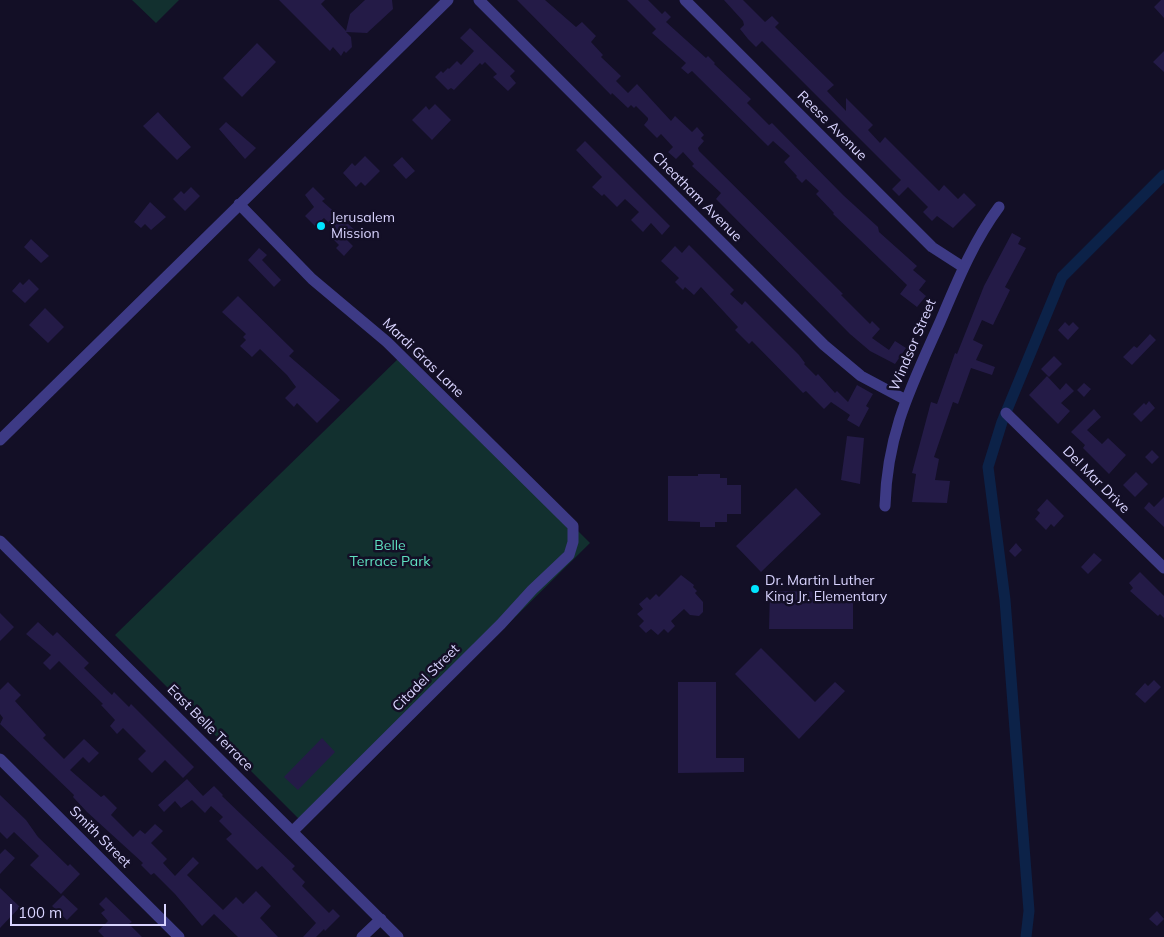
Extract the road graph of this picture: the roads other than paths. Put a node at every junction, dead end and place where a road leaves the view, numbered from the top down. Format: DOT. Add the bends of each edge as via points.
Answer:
graph roads {
  1 [pos="448,0"];
  2 [pos="479,0"];
  3 [pos="685,0"];
  4 [pos="238,204"];
  5 [pos="999,207"];
  6 [pos="963,267"];
  7 [pos="906,400"];
  8 [pos="1006,413"];
  9 [pos="0,440"];
  10 [pos="884,506"];
  11 [pos="0,541"];
  12 [pos="573,542"];
  13 [pos="1164,568"];
  14 [pos="0,759"];
  15 [pos="293,832"];
  16 [pos="380,919"];
  17 [pos="179,937"];
  18 [pos="362,937"];
  19 [pos="398,937"];
  1 -- 4 [label="street"];
  2 -- 7 [label="street, Cheatham Avenue" via="824,344 861,376"];
  3 -- 6 [label="street, Reese Avenue" via="932,247"];
  4 -- 9 [label="street"];
  4 -- 12 [label="street, Mardi Gras Lane" via="312,279 387,342 573,526"];
  5 -- 6 [label="street, Windsor Street"];
  6 -- 7 [label="street, Windsor Street"];
  7 -- 10 [label="street, Windsor Street" via="890,451"];
  8 -- 13 [label="street, Del Mar Drive"];
  11 -- 15 [label="street, East Belle Terrace"];
  12 -- 15 [label="street, Citadel Street" via="564,561"];
  14 -- 17 [label="street, Smith Street"];
  15 -- 16 [label="street, East Belle Terrace"];
  16 -- 18 [label="street"];
  16 -- 19 [label="street, East Belle Terrace"];
}
